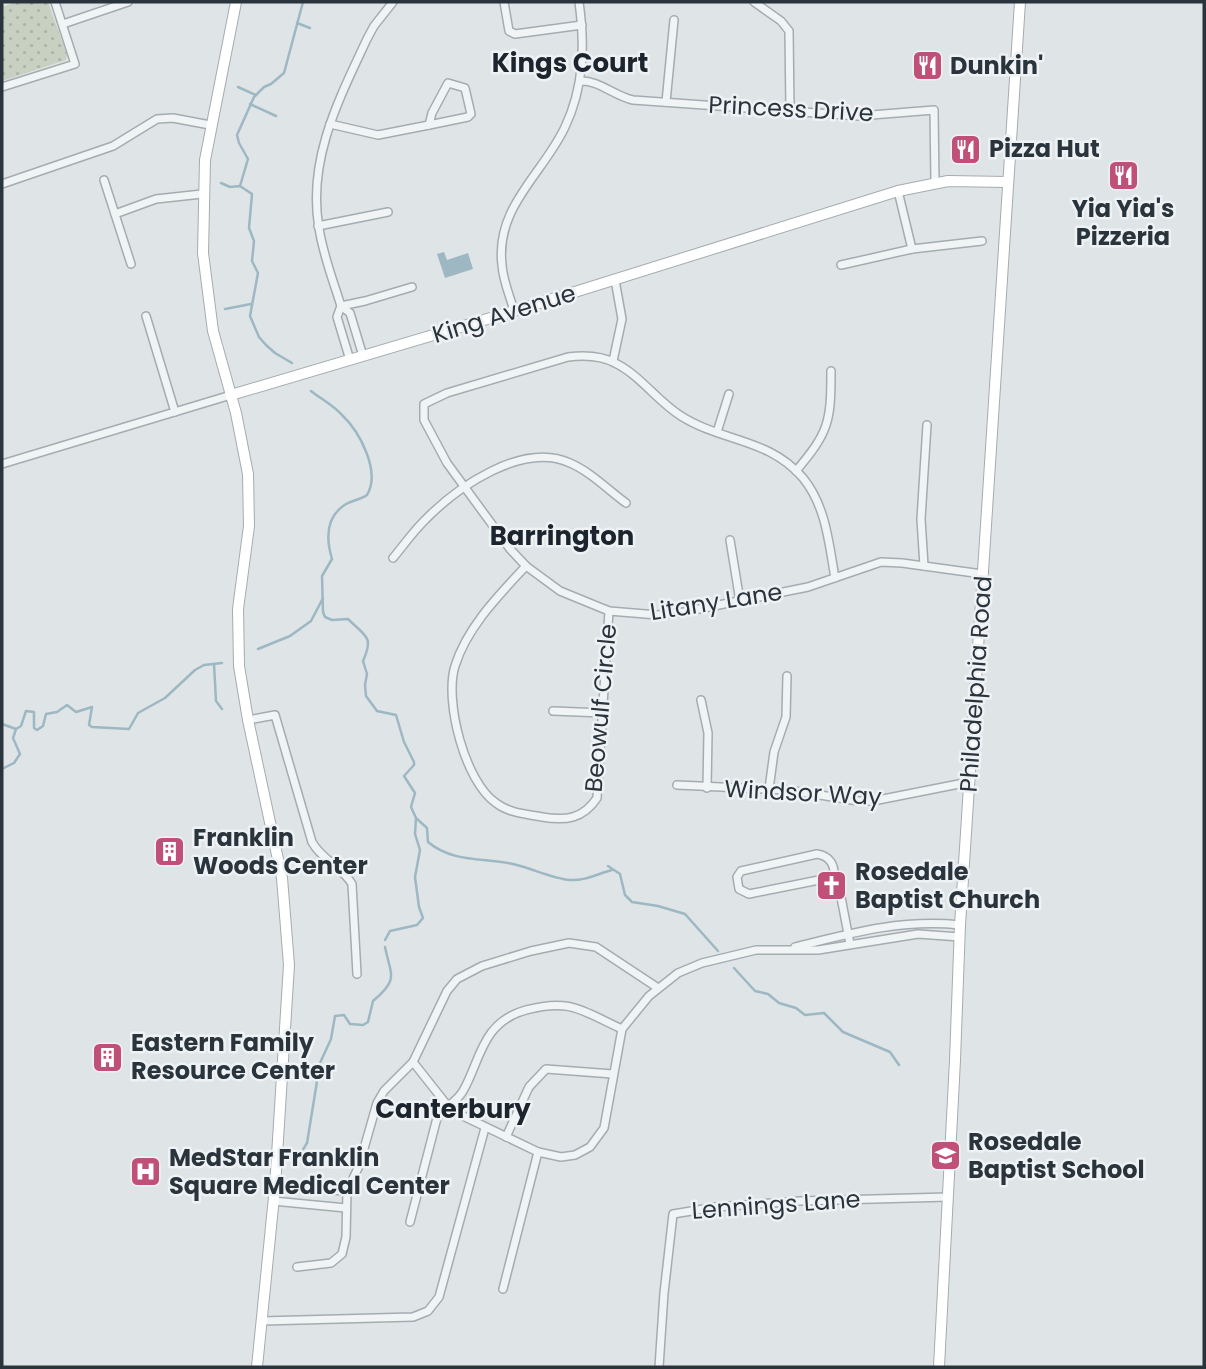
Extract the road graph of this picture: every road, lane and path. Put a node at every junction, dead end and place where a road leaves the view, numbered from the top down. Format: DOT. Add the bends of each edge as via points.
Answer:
graph roads {
  1 [pos="55,2"];
  2 [pos="128,2"];
  3 [pos="236,2"];
  4 [pos="393,2"];
  5 [pos="504,2"];
  6 [pos="579,2"];
  7 [pos="754,2"];
  8 [pos="1020,2"];
  9 [pos="674,20"];
  10 [pos="63,24"];
  11 [pos="582,25"];
  12 [pos="580,81"];
  13 [pos="2,87"];
  14 [pos="666,102"];
  15 [pos="790,110"];
  16 [pos="330,124"];
  17 [pos="210,125"];
  18 [pos="429,125"];
  19 [pos="104,180"];
  20 [pos="1007,182"];
  21 [pos="934,183"];
  22 [pos="2,184"];
  23 [pos="898,191"];
  24 [pos="202,194"];
  25 [pos="388,212"];
  26 [pos="115,214"];
  27 [pos="318,226"];
  28 [pos="982,241"];
  29 [pos="912,249"];
  30 [pos="131,264"];
  31 [pos="841,265"];
  32 [pos="615,280"];
  33 [pos="412,286"];
  34 [pos="341,306"];
  35 [pos="514,311"];
  36 [pos="146,316"];
  37 [pos="363,356"];
  38 [pos="350,360"];
  39 [pos="613,362"];
  40 [pos="831,371"];
  41 [pos="729,394"];
  42 [pos="231,395"];
  43 [pos="175,412"];
  44 [pos="927,425"];
  45 [pos="717,432"];
  46 [pos="2,464"];
  47 [pos="796,471"];
  48 [pos="464,487"];
  49 [pos="626,503"];
  50 [pos="730,540"];
  51 [pos="393,558"];
  52 [pos="526,566"];
  53 [pos="924,566"];
  54 [pos="982,574"];
  55 [pos="835,578"];
  56 [pos="740,601"];
  57 [pos="609,611"];
  58 [pos="787,676"];
  59 [pos="701,700"];
  60 [pos="553,711"];
  61 [pos="603,713"];
  62 [pos="248,720"];
  63 [pos="969,782"];
  64 [pos="677,785"];
  65 [pos="707,788"];
  66 [pos="769,789"];
  67 [pos="834,877"];
  68 [pos="960,925"];
  69 [pos="849,933"];
  70 [pos="960,937"];
  71 [pos="850,944"];
  72 [pos="784,950"];
  73 [pos="358,974"];
  74 [pos="658,988"];
  75 [pos="622,1029"];
  76 [pos="413,1062"];
  77 [pos="613,1074"];
  78 [pos="447,1105"];
  79 [pos="485,1128"];
  80 [pos="506,1137"];
  81 [pos="538,1152"];
  82 [pos="275,1187"];
  83 [pos="347,1191"];
  84 [pos="948,1197"];
  85 [pos="273,1201"];
  86 [pos="346,1208"];
  87 [pos="410,1222"];
  88 [pos="297,1267"];
  89 [pos="503,1289"];
  90 [pos="262,1321"];
  91 [pos="257,1367"];
  92 [pos="659,1367"];
  93 [pos="939,1367"];
  1 -- 10 [label="street"];
  2 -- 10 [label="street"];
  3 -- 17 [label="street"];
  4 -- 16 [label="street" via="367,39"];
  5 -- 11 [label="street" via="509,31 515,34"];
  6 -- 11 [label="street"];
  7 -- 15 [label="street" via="789,31"];
  8 -- 20 [label="street, Philadelphia Road"];
  9 -- 14 [label="street"];
  10 -- 13 [label="street" via="75,64"];
  11 -- 12 [label="street"];
  12 -- 14 [label="street, Princess Drive" via="593,81 623,98"];
  12 -- 35 [label="street" via="556,145 508,216 501,262"];
  14 -- 15 [label="street, Princess Drive"];
  15 -- 21 [label="street, Princess Drive" via="859,116 934,110"];
  16 -- 18 [label="street" via="378,135"];
  16 -- 27 [label="street" via="316,181"];
  17 -- 22 [label="street" via="157,119 113,146"];
  17 -- 24 [label="street"];
  18 -- 18 [label="street" via="471,114 465,88 448,83"];
  19 -- 26 [label="street"];
  20 -- 21 [label="street, King Avenue"];
  20 -- 54 [label="street, Philadelphia Road"];
  21 -- 23 [label="street, King Avenue"];
  23 -- 29 [label="street"];
  23 -- 32 [label="street, King Avenue"];
  24 -- 26 [label="street" via="156,199"];
  24 -- 42 [label="street" via="208,308"];
  25 -- 27 [label="street"];
  26 -- 30 [label="street"];
  27 -- 34 [label="street"];
  28 -- 29 [label="street"];
  29 -- 31 [label="street"];
  32 -- 35 [label="street, King Avenue"];
  32 -- 39 [label="street" via="622,319"];
  33 -- 34 [label="street"];
  34 -- 37 [label="street" via="350,313"];
  34 -- 38 [label="street" via="337,317"];
  35 -- 37 [label="street, King Avenue"];
  36 -- 43 [label="street"];
  37 -- 38 [label="street, King Avenue"];
  38 -- 42 [label="street, King Avenue"];
  39 -- 45 [label="street" via="674,412"];
  39 -- 48 [label="street, Litany Lane" via="568,357 424,404 424,420 431,435"];
  40 -- 47 [label="street" via="825,433"];
  41 -- 45 [label="street"];
  42 -- 43 [label="street, King Avenue"];
  42 -- 62 [label="street" via="243,441 250,499 238,626"];
  43 -- 46 [label="street, King Avenue"];
  44 -- 53 [label="street" via="921,519"];
  45 -- 47 [label="street" via="766,449"];
  47 -- 55 [label="street" via="820,506"];
  48 -- 49 [label="street" via="509,464 555,458 584,470"];
  48 -- 51 [label="street" via="422,523"];
  48 -- 52 [label="street, Litany Lane"];
  50 -- 56 [label="street"];
  52 -- 57 [label="street, Litany Lane" via="560,590"];
  52 -- 61 [label="street, Beowulf Circle" via="485,613 454,667 454,717 476,781 497,804 517,813 560,820 582,814 597,798"];
  53 -- 54 [label="street, Litany Lane"];
  53 -- 55 [label="street, Litany Lane" via="881,562"];
  54 -- 63 [label="street, Philadelphia Road"];
  55 -- 56 [label="street, Litany Lane"];
  56 -- 57 [label="street, Litany Lane" via="658,615"];
  57 -- 61 [label="street, Beowulf Circle"];
  58 -- 66 [label="street" via="786,717 774,752"];
  59 -- 65 [label="street" via="708,733"];
  60 -- 61 [label="street"];
  62 -- 73 [label="street" via="275,715 312,842 352,884"];
  62 -- 82 [label="street" via="282,878 288,956"];
  63 -- 66 [label="street, Windsor Way" via="873,801"];
  63 -- 68 [label="street, Philadelphia Road"];
  64 -- 65 [label="street, Windsor Way"];
  65 -- 66 [label="street, Windsor Way"];
  67 -- 67 [label="street" via="749,894 740,889 737,877 741,871 817,854 831,862"];
  67 -- 69 [label="street"];
  68 -- 69 [label="street" via="907,922"];
  68 -- 70 [label="street, Philadelphia Road"];
  69 -- 71 [label="street"];
  69 -- 72 [label="street"];
  70 -- 71 [label="street" via="918,934"];
  70 -- 84 [label="street, Philadelphia Road"];
  71 -- 72 [label="street"];
  72 -- 74 [label="street" via="756,950 702,963"];
  74 -- 75 [label="street"];
  74 -- 76 [label="street" via="607,952 586,944 557,945 507,958 464,974 451,985"];
  75 -- 77 [label="street"];
  75 -- 78 [label="street" via="570,1005 551,1004 510,1016 492,1031 463,1091"];
  76 -- 78 [label="street"];
  76 -- 83 [label="street" via="377,1103"];
  77 -- 80 [label="street" via="546,1069 529,1087"];
  77 -- 81 [label="street" via="608,1111 590,1147 561,1157"];
  78 -- 79 [label="street"];
  78 -- 87 [label="street" via="431,1135"];
  79 -- 80 [label="street"];
  79 -- 90 [label="street" via="448,1272 428,1311 413,1317"];
  80 -- 81 [label="street"];
  81 -- 89 [label="street"];
  82 -- 83 [label="street"];
  82 -- 85 [label="street"];
  83 -- 86 [label="street"];
  84 -- 92 [label="street, Lennings Lane" via="800,1201 673,1214"];
  84 -- 93 [label="street, Philadelphia Road"];
  85 -- 86 [label="street"];
  85 -- 90 [label="street"];
  86 -- 88 [label="street" via="342,1254 331,1263"];
  90 -- 91 [label="street"];
}
